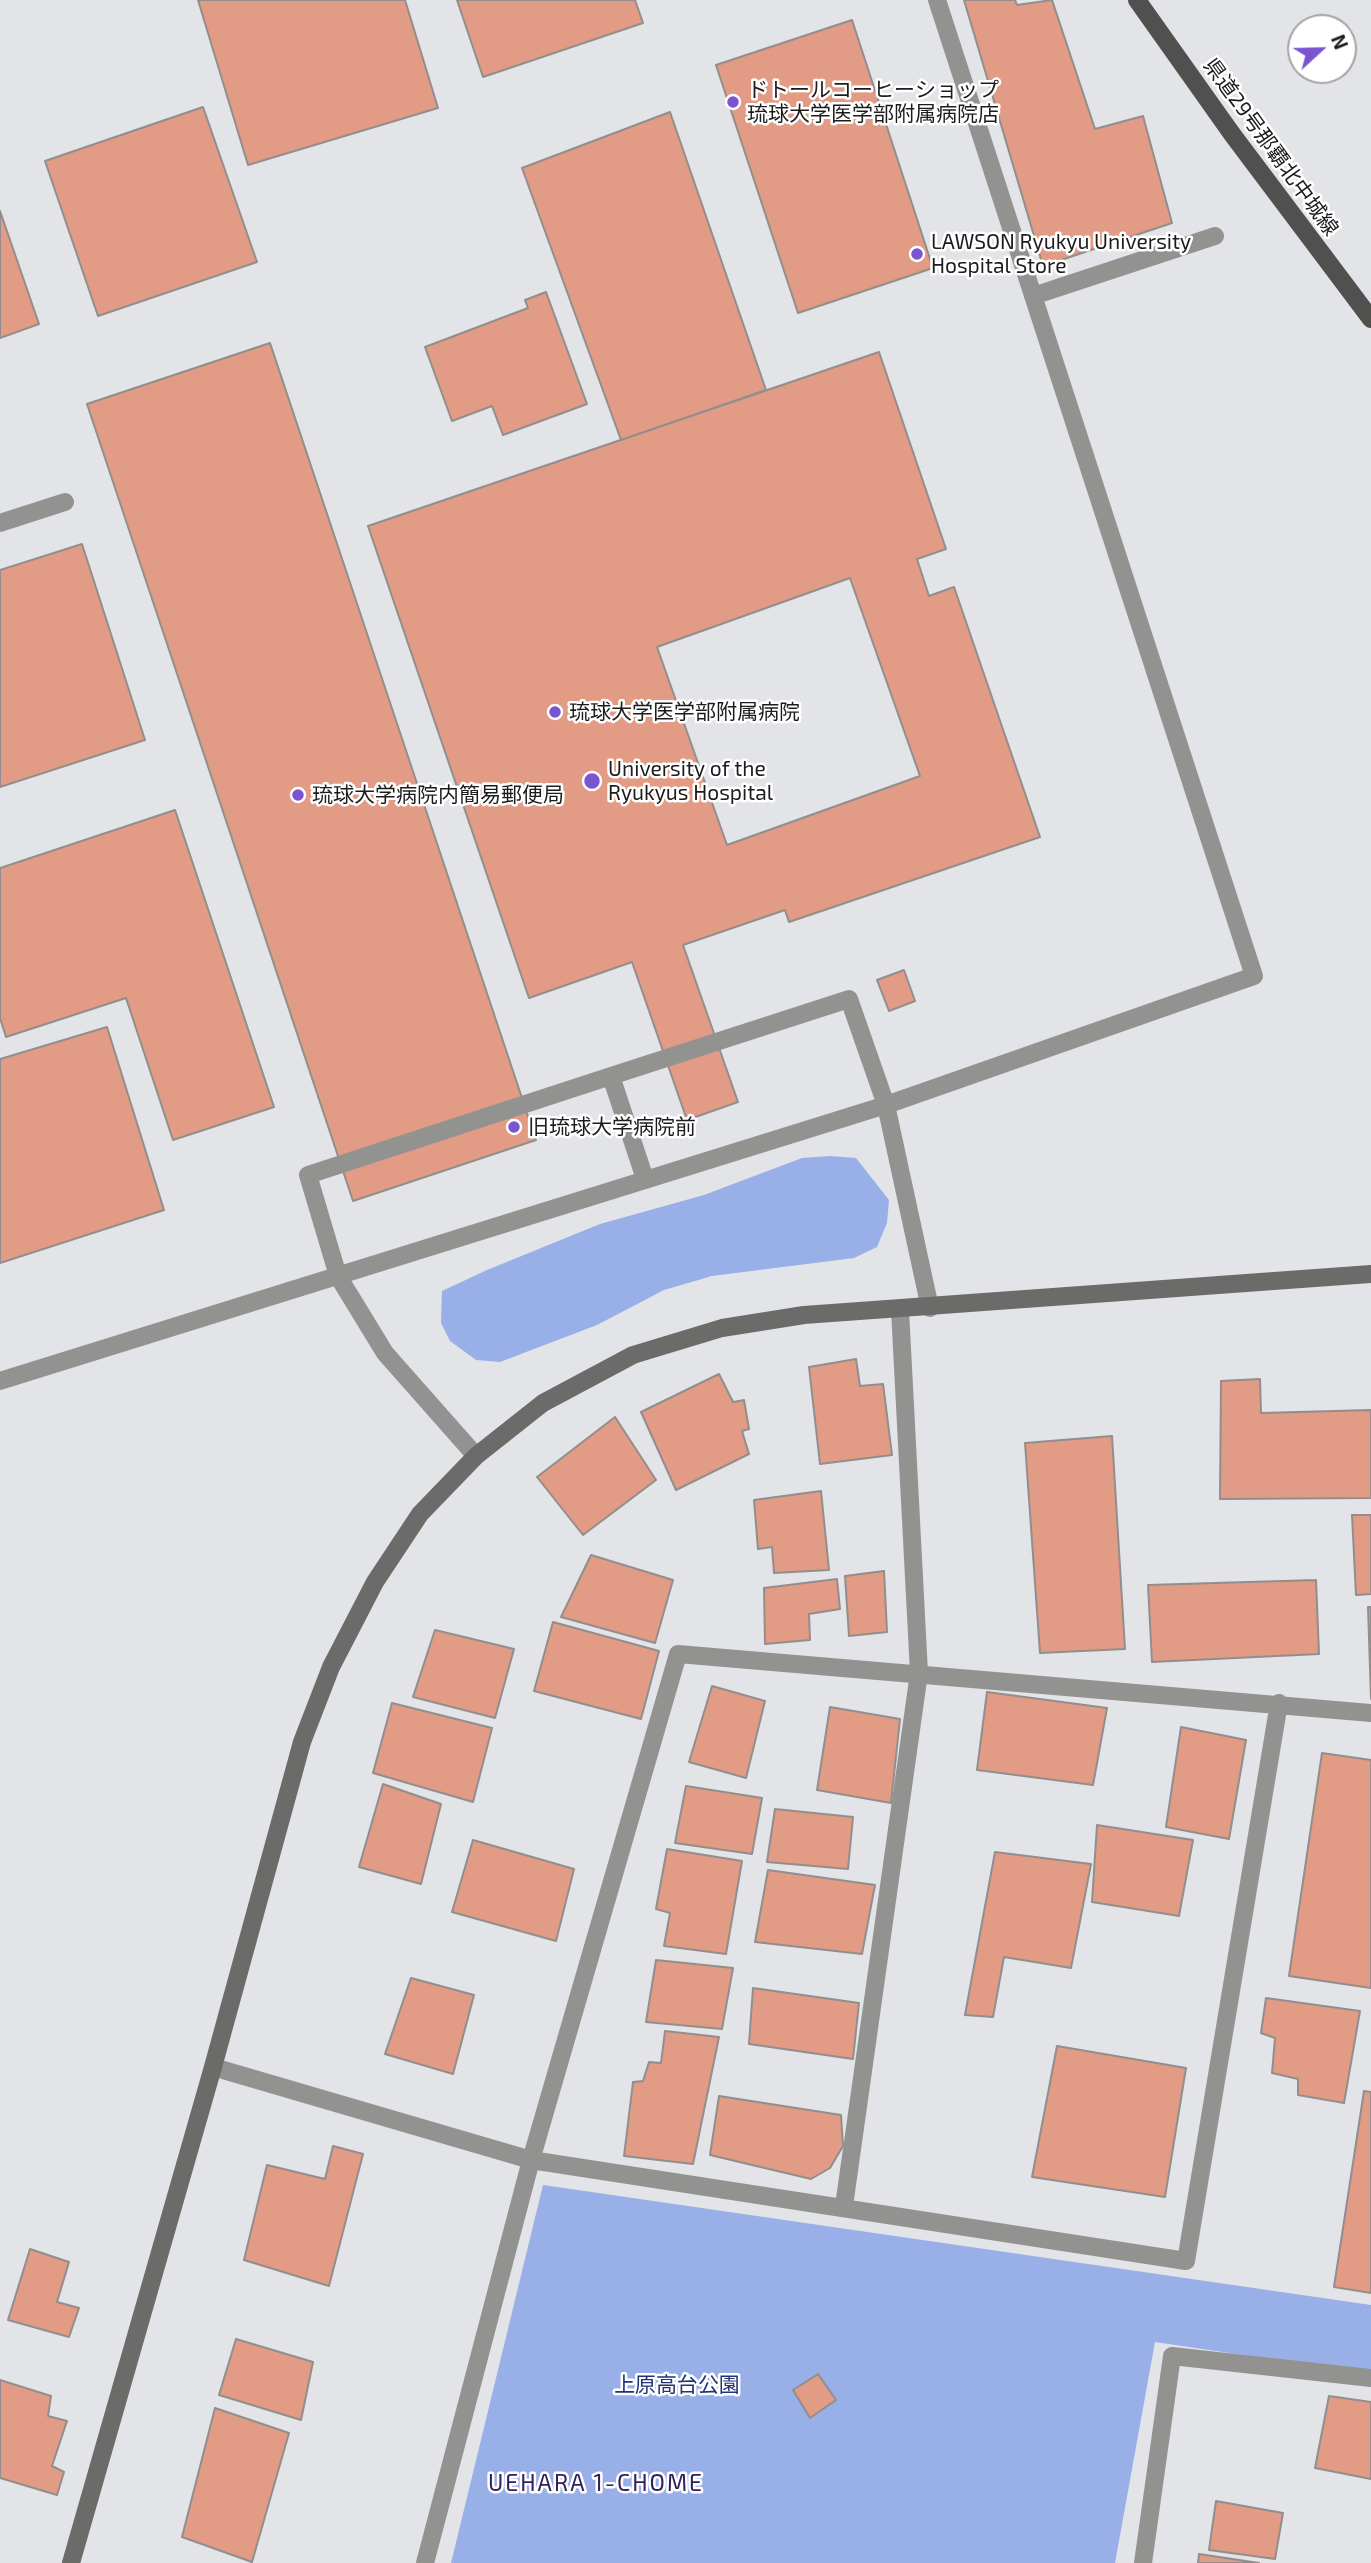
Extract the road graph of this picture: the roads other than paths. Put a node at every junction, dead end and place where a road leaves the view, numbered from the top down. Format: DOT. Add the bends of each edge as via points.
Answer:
graph roads {
  1 [pos="937,0"];
  2 [pos="1137,0"];
  3 [pos="1215,236"];
  4 [pos="1033,296"];
  5 [pos="1371,319"];
  6 [pos="65,502"];
  7 [pos="0,523"];
  8 [pos="611,1076"];
  9 [pos="886,1105"];
  10 [pos="645,1179"];
  11 [pos="1371,1274"];
  12 [pos="338,1276"];
  13 [pos="930,1308"];
  14 [pos="900,1310"];
  15 [pos="0,1381"];
  16 [pos="476,1456"];
  17 [pos="919,1673"];
  18 [pos="1279,1703"];
  19 [pos="1371,1713"];
  20 [pos="213,2067"];
  21 [pos="531,2160"];
  22 [pos="844,2206"];
  23 [pos="1371,2378"];
  24 [pos="71,2563"];
  25 [pos="425,2563"];
  26 [pos="1143,2563"];
  1 -- 4 [label="street"];
  2 -- 5 [label="main road, 県道29号那覇北中城線"];
  3 -- 4 [label="street"];
  4 -- 9 [label="street" via="1254,976"];
  6 -- 7 [label="street"];
  8 -- 9 [label="street" via="849,999"];
  8 -- 10 [label="street"];
  8 -- 12 [label="street" via="308,1175"];
  9 -- 10 [label="street"];
  9 -- 13 [label="street"];
  10 -- 12 [label="street"];
  11 -- 13 [label="street"];
  12 -- 15 [label="street"];
  12 -- 16 [label="street" via="386,1353"];
  13 -- 14 [label="street"];
  14 -- 16 [label="street" via="804,1315 722,1328 633,1355 543,1403"];
  14 -- 17 [label="street"];
  16 -- 20 [label="street" via="420,1514 375,1582 331,1667 302,1742"];
  17 -- 18 [label="street"];
  17 -- 21 [label="street" via="678,1654"];
  17 -- 22 [label="street"];
  18 -- 19 [label="street"];
  18 -- 22 [label="street" via="1186,2261"];
  20 -- 21 [label="street"];
  20 -- 24 [label="street"];
  21 -- 22 [label="street"];
  21 -- 25 [label="street"];
  23 -- 26 [label="street" via="1172,2356"];
}
